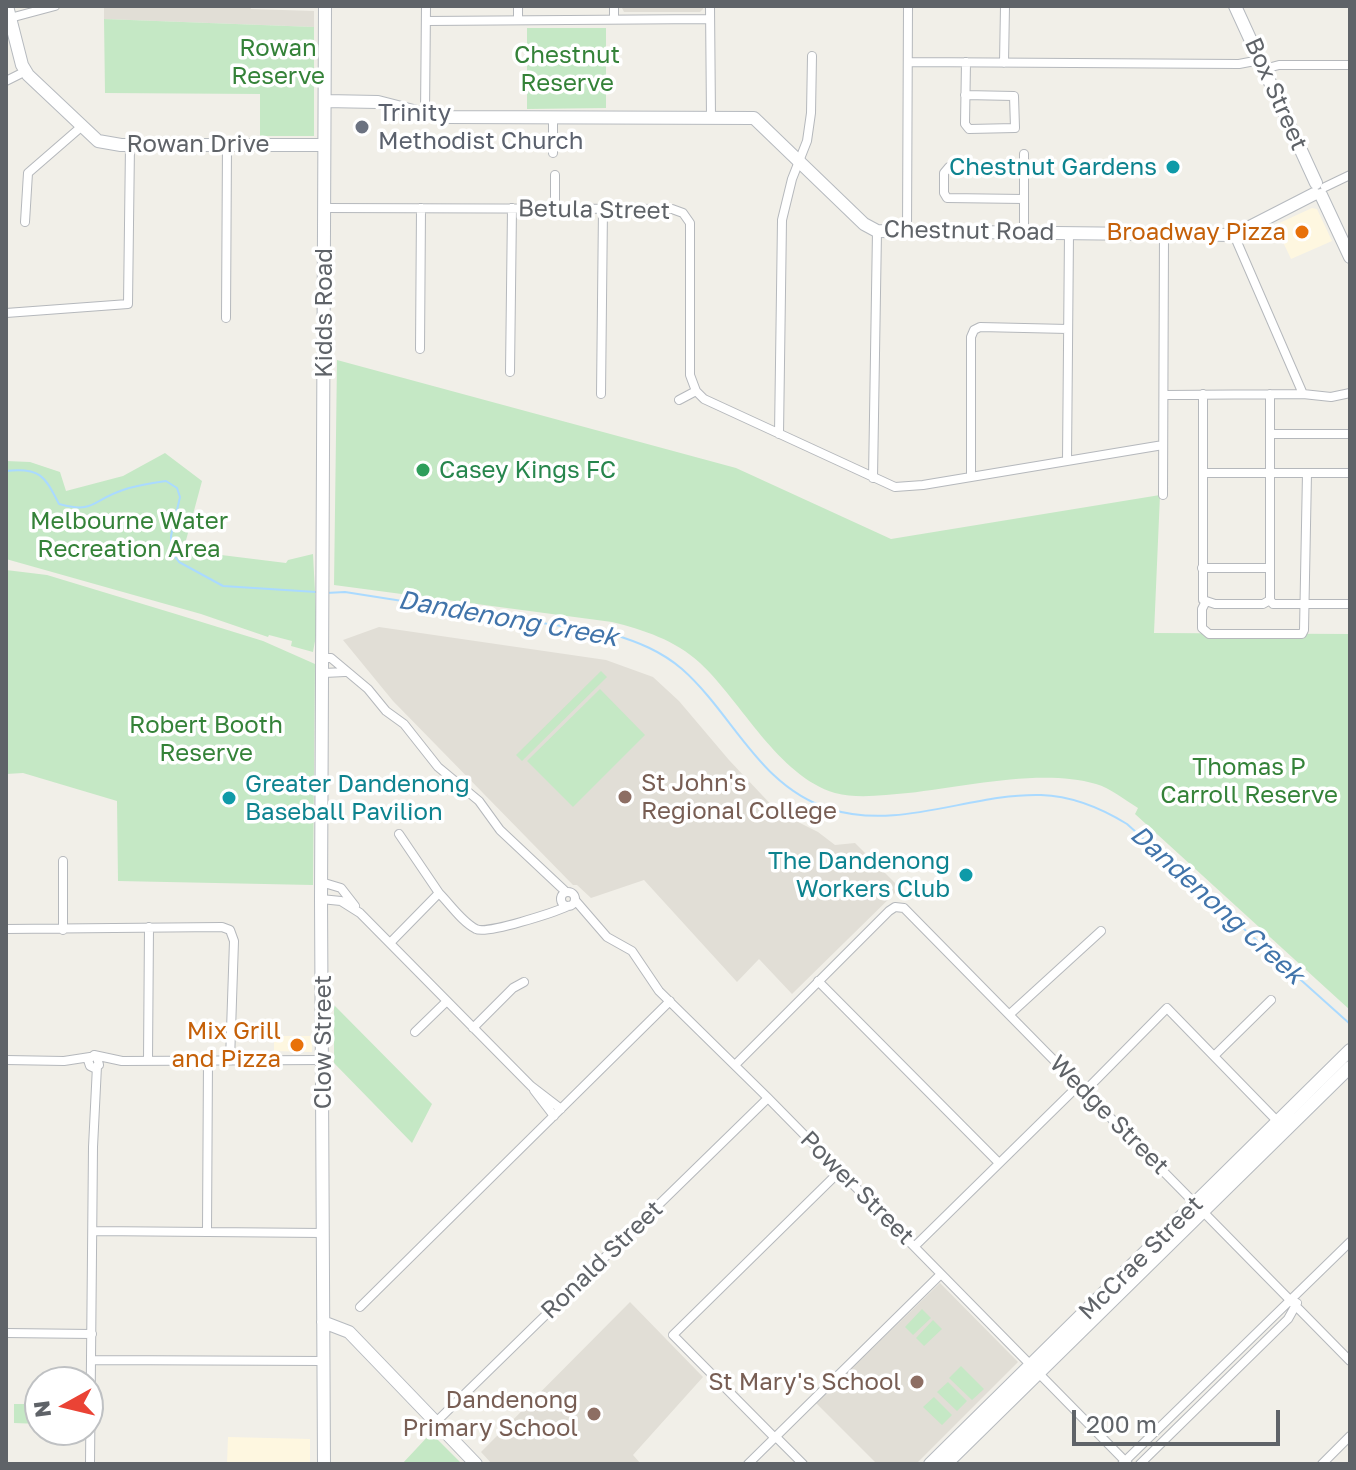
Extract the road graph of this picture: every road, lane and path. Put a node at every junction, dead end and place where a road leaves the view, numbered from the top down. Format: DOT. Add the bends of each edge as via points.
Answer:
graph roads {
  1 [pos="55,6"];
  2 [pos="325,6"];
  3 [pos="426,6"];
  4 [pos="518,6"];
  5 [pos="614,6"];
  6 [pos="710,6"];
  7 [pos="908,6"];
  8 [pos="1005,6"];
  9 [pos="1235,6"];
  10 [pos="8,12"];
  11 [pos="614,19"];
  12 [pos="710,19"];
  13 [pos="518,20"];
  14 [pos="426,21"];
  15 [pos="812,56"];
  16 [pos="908,62"];
  17 [pos="966,62"];
  18 [pos="1004,63"];
  19 [pos="1262,64"];
  20 [pos="1350,65"];
  21 [pos="26,71"];
  22 [pos="6,81"];
  23 [pos="965,95"];
  24 [pos="325,101"];
  25 [pos="425,114"];
  26 [pos="553,117"];
  27 [pos="711,118"];
  28 [pos="81,127"];
  29 [pos="227,144"];
  30 [pos="130,145"];
  31 [pos="324,145"];
  32 [pos="553,153"];
  33 [pos="1024,154"];
  34 [pos="799,161"];
  35 [pos="1024,167"];
  36 [pos="555,175"];
  37 [pos="1350,175"];
  38 [pos="1319,190"];
  39 [pos="1024,199"];
  40 [pos="324,208"];
  41 [pos="421,208"];
  42 [pos="512,208"];
  43 [pos="555,208"];
  44 [pos="603,208"];
  45 [pos="25,222"];
  46 [pos="877,231"];
  47 [pos="907,232"];
  48 [pos="1024,232"];
  49 [pos="1069,233"];
  50 [pos="1164,234"];
  51 [pos="1234,235"];
  52 [pos="1350,257"];
  53 [pos="6,313"];
  54 [pos="226,318"];
  55 [pos="1068,329"];
  56 [pos="420,349"];
  57 [pos="510,372"];
  58 [pos="696,391"];
  59 [pos="1350,393"];
  60 [pos="601,394"];
  61 [pos="1203,394"];
  62 [pos="1270,394"];
  63 [pos="1303,394"];
  64 [pos="1165,395"];
  65 [pos="679,400"];
  66 [pos="779,434"];
  67 [pos="1270,434"];
  68 [pos="1350,434"];
  69 [pos="1163,445"];
  70 [pos="1067,461"];
  71 [pos="1203,473"];
  72 [pos="1270,473"];
  73 [pos="1307,473"];
  74 [pos="1350,473"];
  75 [pos="971,477"];
  76 [pos="873,478"];
  77 [pos="1163,495"];
  78 [pos="1202,568"];
  79 [pos="1269,568"];
  80 [pos="1270,600"];
  81 [pos="1205,603"];
  82 [pos="1305,604"];
  83 [pos="1350,604"];
  84 [pos="324,620"];
  85 [pos="324,658"];
  86 [pos="345,672"];
  87 [pos="324,673"];
  88 [pos="399,834"];
  89 [pos="63,861"];
  90 [pos="321,882"];
  91 [pos="439,893"];
  92 [pos="321,899"];
  93 [pos="567,900"];
  94 [pos="360,913"];
  95 [pos="149,927"];
  96 [pos="6,929"];
  97 [pos="63,930"];
  98 [pos="1101,931"];
  99 [pos="390,943"];
  100 [pos="818,981"];
  101 [pos="524,982"];
  102 [pos="1271,1000"];
  103 [pos="447,1001"];
  104 [pos="670,1001"];
  105 [pos="1010,1014"];
  106 [pos="473,1028"];
  107 [pos="415,1032"];
  108 [pos="1350,1050"];
  109 [pos="1214,1056"];
  110 [pos="6,1060"];
  111 [pos="148,1060"];
  112 [pos="208,1060"];
  113 [pos="230,1060"];
  114 [pos="323,1060"];
  115 [pos="93,1063"];
  116 [pos="735,1065"];
  117 [pos="1350,1067"];
  118 [pos="1082,1088"];
  119 [pos="768,1098"];
  120 [pos="557,1113"];
  121 [pos="1281,1125"];
  122 [pos="999,1163"];
  123 [pos="840,1171"];
  124 [pos="1201,1208"];
  125 [pos="93,1231"];
  126 [pos="207,1231"];
  127 [pos="323,1233"];
  128 [pos="1350,1242"];
  129 [pos="915,1246"];
  130 [pos="941,1274"];
  131 [pos="1293,1302"];
  132 [pos="360,1307"];
  133 [pos="323,1328"];
  134 [pos="6,1333"];
  135 [pos="92,1334"];
  136 [pos="91,1360"];
  137 [pos="323,1361"];
  138 [pos="1350,1361"];
  139 [pos="1035,1369"];
  140 [pos="436,1422"];
  141 [pos="1350,1436"];
  142 [pos="775,1437"];
  143 [pos="1125,1463"];
  144 [pos="90,1464"];
  145 [pos="324,1464"];
  146 [pos="476,1464"];
  147 [pos="748,1464"];
  148 [pos="803,1464"];
  149 [pos="930,1464"];
  150 [pos="946,1464"];
  151 [pos="1140,1464"];
  152 [pos="1322,1464"];
  1 -- 10 [label="street"];
  2 -- 24 [label="main road, Kidds Road"];
  3 -- 14 [label="street"];
  4 -- 13 [label="street"];
  5 -- 11 [label="street"];
  6 -- 12 [label="street"];
  7 -- 16 [label="street"];
  8 -- 18 [label="street"];
  9 -- 19 [label="main road, Box Street"];
  10 -- 21 [label="main road, Rowan Drive"];
  11 -- 12 [label="street"];
  11 -- 13 [label="street"];
  12 -- 27 [label="street"];
  13 -- 14 [label="street"];
  14 -- 25 [label="street"];
  15 -- 34 [label="street" via="811,113"];
  16 -- 17 [label="street"];
  16 -- 47 [label="street"];
  17 -- 18 [label="street"];
  17 -- 23 [label="street"];
  18 -- 19 [label="street"];
  19 -- 20 [label="street"];
  19 -- 38 [label="main road, Box Street"];
  21 -- 22 [label="street"];
  21 -- 28 [label="main road, Rowan Drive"];
  23 -- 23 [label="street" via="968,128 1015,128 1014,96"];
  24 -- 25 [label="main road, Chestnut Road" via="378,102"];
  24 -- 31 [label="main road, Kidds Road"];
  25 -- 26 [label="main road, Chestnut Road"];
  26 -- 27 [label="main road, Chestnut Road"];
  26 -- 32 [label="street"];
  27 -- 34 [label="main road, Chestnut Road" via="754,118"];
  28 -- 30 [label="main road, Rowan Drive" via="98,141"];
  28 -- 45 [label="street" via="28,173"];
  29 -- 30 [label="main road, Rowan Drive"];
  29 -- 31 [label="main road, Rowan Drive"];
  29 -- 54 [label="street"];
  30 -- 53 [label="street" via="128,304"];
  31 -- 40 [label="main road, Kidds Road"];
  33 -- 35 [label="street"];
  34 -- 46 [label="main road, Chestnut Road"];
  34 -- 66 [label="street" via="782,220"];
  35 -- 39 [label="street"];
  35 -- 39 [label="street" via="949,167 944,173 947,198"];
  36 -- 43 [label="street"];
  37 -- 38 [label="street"];
  38 -- 51 [label="main road, Chestnut Road"];
  38 -- 52 [label="main road, Box Street"];
  39 -- 48 [label="street"];
  40 -- 41 [label="street, Betula Street"];
  40 -- 84 [label="main road, Kidds Road"];
  41 -- 42 [label="street, Betula Street"];
  41 -- 56 [label="street"];
  42 -- 43 [label="street, Betula Street"];
  42 -- 57 [label="street"];
  43 -- 44 [label="street, Betula Street"];
  44 -- 58 [label="street, Betula Street" via="672,209 690,223 690,375"];
  44 -- 60 [label="street"];
  46 -- 47 [label="main road, Chestnut Road"];
  46 -- 76 [label="street"];
  47 -- 48 [label="main road, Chestnut Road"];
  48 -- 49 [label="main road, Chestnut Road"];
  49 -- 50 [label="main road, Chestnut Road"];
  49 -- 55 [label="street"];
  50 -- 51 [label="main road, Chestnut Road"];
  50 -- 64 [label="street"];
  51 -- 63 [label="street"];
  55 -- 70 [label="street"];
  55 -- 75 [label="street" via="974,330"];
  58 -- 65 [label="street"];
  58 -- 66 [label="street"];
  59 -- 63 [label="street"];
  61 -- 62 [label="street"];
  61 -- 64 [label="street"];
  61 -- 71 [label="street"];
  62 -- 63 [label="street"];
  62 -- 67 [label="street"];
  64 -- 69 [label="street"];
  66 -- 76 [label="street"];
  67 -- 68 [label="street"];
  67 -- 72 [label="street"];
  69 -- 70 [label="street"];
  69 -- 77 [label="street"];
  70 -- 75 [label="street"];
  71 -- 72 [label="street"];
  71 -- 78 [label="street"];
  72 -- 73 [label="street"];
  72 -- 79 [label="street"];
  73 -- 74 [label="street"];
  73 -- 82 [label="street"];
  75 -- 76 [label="street" via="900,488"];
  78 -- 79 [label="street"];
  78 -- 81 [label="street"];
  79 -- 80 [label="street"];
  80 -- 81 [label="street"];
  80 -- 82 [label="street"];
  81 -- 82 [label="street" via="1205,632 1238,635 1302,634"];
  82 -- 83 [label="street"];
  84 -- 85 [label="main road, Clow Street"];
  85 -- 86 [label="street, Power Street"];
  85 -- 87 [label="main road, Clow Street"];
  86 -- 87 [label="street"];
  86 -- 93 [label="street, Power Street" via="479,801"];
  87 -- 90 [label="main road, Clow Street"];
  88 -- 91 [label="street"];
  89 -- 97 [label="street"];
  90 -- 92 [label="main road, Clow Street"];
  90 -- 94 [label="street" via="341,888"];
  91 -- 93 [label="street" via="481,931 547,912"];
  91 -- 99 [label="street"];
  92 -- 94 [label="street" via="341,901"];
  92 -- 114 [label="main road, Clow Street"];
  93 -- 104 [label="street, Power Street" via="637,956"];
  94 -- 99 [label="street"];
  95 -- 97 [label="street"];
  95 -- 111 [label="street"];
  95 -- 113 [label="street" via="230,930"];
  96 -- 97 [label="street"];
  98 -- 105 [label="street"];
  99 -- 103 [label="street"];
  100 -- 105 [label="street, Wedge Street" via="898,907"];
  100 -- 116 [label="street"];
  100 -- 122 [label="street"];
  101 -- 106 [label="street"];
  102 -- 109 [label="street"];
  103 -- 106 [label="street"];
  103 -- 107 [label="street"];
  104 -- 116 [label="street, Power Street"];
  104 -- 120 [label="street"];
  105 -- 118 [label="street, Wedge Street"];
  106 -- 120 [label="street"];
  108 -- 121 [label="main road, McCrae Street"];
  109 -- 118 [label="street" via="1167,1008"];
  109 -- 121 [label="street"];
  110 -- 115 [label="street"];
  111 -- 112 [label="street"];
  111 -- 115 [label="street"];
  112 -- 113 [label="street"];
  112 -- 126 [label="street"];
  113 -- 114 [label="street"];
  114 -- 127 [label="main road, Clow Street"];
  115 -- 125 [label="street"];
  116 -- 119 [label="street, Power Street"];
  117 -- 121 [label="main road, McCrae Street"];
  118 -- 122 [label="street"];
  118 -- 124 [label="street, Wedge Street"];
  119 -- 123 [label="street, Power Street"];
  119 -- 140 [label="street, Ronald Street"];
  120 -- 132 [label="street"];
  121 -- 124 [label="main road, McCrae Street"];
  122 -- 129 [label="street"];
  123 -- 129 [label="street, Power Street"];
  123 -- 142 [label="street" via="673,1335"];
  124 -- 131 [label="street, Wedge Street"];
  124 -- 139 [label="main road, McCrae Street"];
  125 -- 126 [label="street"];
  125 -- 135 [label="street"];
  126 -- 127 [label="street"];
  127 -- 133 [label="main road, Clow Street"];
  128 -- 131 [label="street"];
  129 -- 130 [label="street, Power Street"];
  130 -- 139 [label="street, Power Street"];
  130 -- 142 [label="street"];
  131 -- 138 [label="street, Wedge Street"];
  131 -- 143 [label="street"];
  131 -- 151 [label="street" via="1288,1319"];
  133 -- 137 [label="main road, Clow Street"];
  133 -- 140 [label="main road" via="366,1352"];
  134 -- 135 [label="street"];
  135 -- 136 [label="street"];
  136 -- 137 [label="street"];
  136 -- 144 [label="street"];
  137 -- 145 [label="main road, Clow Street"];
  139 -- 143 [label="street, Power Street"];
  139 -- 149 [label="main road, McCrae Street"];
  139 -- 150 [label="main road, McCrae Street"];
  140 -- 146 [label="main road"];
  141 -- 152 [label="street"];
  142 -- 147 [label="street"];
  142 -- 148 [label="street"];
}
